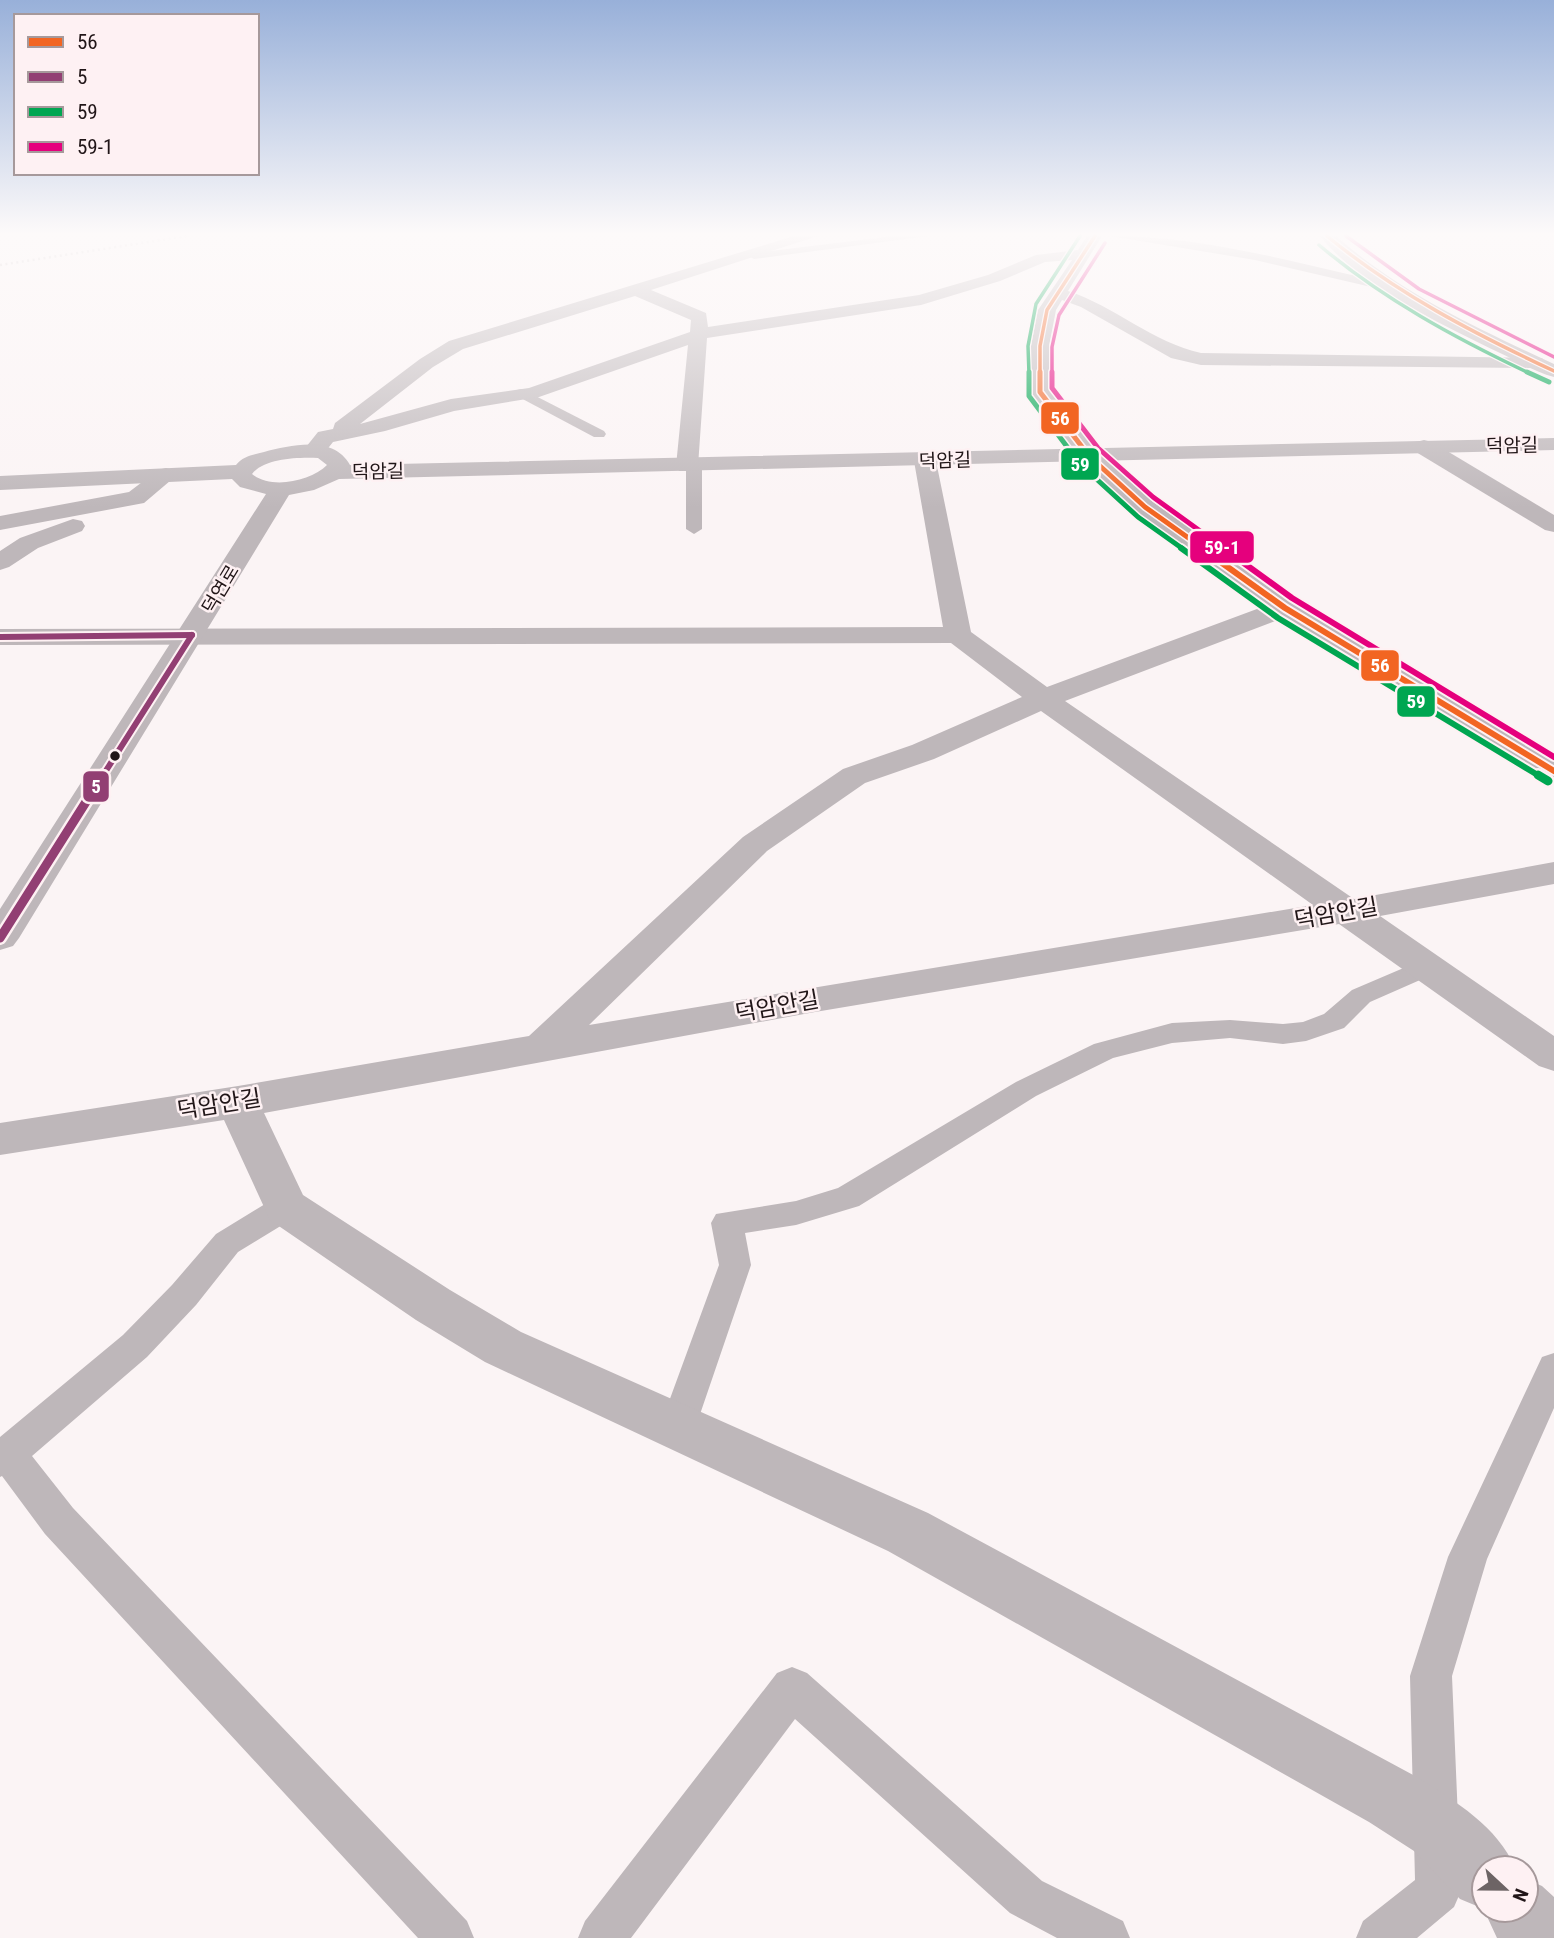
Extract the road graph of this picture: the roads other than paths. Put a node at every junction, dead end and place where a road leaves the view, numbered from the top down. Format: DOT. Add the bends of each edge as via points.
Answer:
graph roads {
  1 [pos="517,326"];
  2 [pos="701,326"];
  3 [pos="750,326"];
  4 [pos="1044,326"];
  5 [pos="1129,326"];
  6 [pos="1466,326"];
  7 [pos="701,334"];
  8 [pos="1535,362"];
  9 [pos="1554,371"];
  10 [pos="522,393"];
  11 [pos="599,434"];
  12 [pos="1554,444"];
  13 [pos="319,445"];
  14 [pos="1424,447"];
  15 [pos="1089,456"];
  16 [pos="925,461"];
  17 [pos="690,466"];
  18 [pos="336,471"];
  19 [pos="241,472"];
  20 [pos="166,475"];
  21 [pos="0,483"];
  22 [pos="282,488"];
  23 [pos="136,498"];
  24 [pos="0,523"];
  25 [pos="1554,525"];
  26 [pos="694,529"];
  27 [pos="0,562"];
  28 [pos="1285,608"];
  29 [pos="192,635"];
  30 [pos="958,635"];
  31 [pos="0,638"];
  32 [pos="1044,699"];
  33 [pos="1554,771"];
  34 [pos="1554,873"];
  35 [pos="1348,911"];
  36 [pos="0,937"];
  37 [pos="1427,967"];
  38 [pos="543,1046"];
  39 [pos="1554,1056"];
  40 [pos="238,1102"];
  41 [pos="0,1139"];
  42 [pos="286,1207"];
  43 [pos="1554,1368"];
  44 [pos="678,1426"];
  45 [pos="3,1456"];
  46 [pos="1437,1828"];
  47 [pos="1470,1861"];
  48 [pos="1532,1924"];
  49 [pos="450,1938"];
  50 [pos="602,1938"];
  51 [pos="1105,1938"];
  52 [pos="1380,1938"];
  53 [pos="1546,1938"];
  1 -- 13 [label="street" via="437,355"];
  2 -- 7 [label="street"];
  3 -- 7 [label="street"];
  4 -- 15 [label="street" via="1040,393"];
  5 -- 8 [label="street" via="1178,354 1201,359"];
  6 -- 8 [label="main road"];
  7 -- 10 [label="street" via="579,378"];
  7 -- 17 [label="street"];
  8 -- 9 [label="main road"];
  10 -- 11 [label="lane"];
  10 -- 13 [label="street" via="451,405"];
  12 -- 14 [label="street, 덕암길"];
  13 -- 18 [label="street" via="337,460"];
  13 -- 19 [label="street" via="275,454 249,463"];
  14 -- 15 [label="street, 덕암길"];
  14 -- 25 [label="street"];
  15 -- 16 [label="street, 덕암길"];
  15 -- 28 [label="street" via="1144,507"];
  16 -- 17 [label="street, 덕암길"];
  16 -- 30 [label="street"];
  17 -- 18 [label="street, 덕암길"];
  17 -- 26 [label="lane"];
  18 -- 22 [label="street" via="315,483"];
  19 -- 20 [label="street"];
  19 -- 22 [label="street" via="244,481 252,485"];
  20 -- 21 [label="street"];
  20 -- 23 [label="street"];
  22 -- 29 [label="street, 덕연로"];
  23 -- 24 [label="street"];
  23 -- 27 [label="street" via="29,543"];
  28 -- 32 [label="street"];
  28 -- 33 [label="street"];
  29 -- 30 [label="street"];
  29 -- 31 [label="street"];
  29 -- 36 [label="street, 덕연로"];
  30 -- 32 [label="street"];
  32 -- 35 [label="street"];
  32 -- 38 [label="street" via="923,752 854,776 755,844"];
  34 -- 35 [label="street, 덕암안길"];
  35 -- 37 [label="street"];
  35 -- 38 [label="street, 덕암안길"];
  37 -- 39 [label="street"];
  37 -- 44 [label="lane" via="1361,996 1334,1020 1306,1031 1172,1033 1104,1051 1027,1089 848,1197 796,1213 727,1223 735,1265"];
  38 -- 40 [label="street, 덕암안길"];
  40 -- 41 [label="street, 덕암안길"];
  40 -- 42 [label="street"];
  42 -- 44 [label="street" via="503,1347"];
  42 -- 45 [label="lane" via="227,1243 135,1346"];
  43 -- 46 [label="lane" via="1468,1557 1431,1676"];
  44 -- 46 [label="street" via="908,1532"];
  45 -- 49 [label="lane"];
  46 -- 47 [label="street"];
  46 -- 52 [label="lane" via="1438,1891"];
  48 -- 53 [label="street"];
  50 -- 51 [label="lane" via="792,1688 1026,1897"];
}
